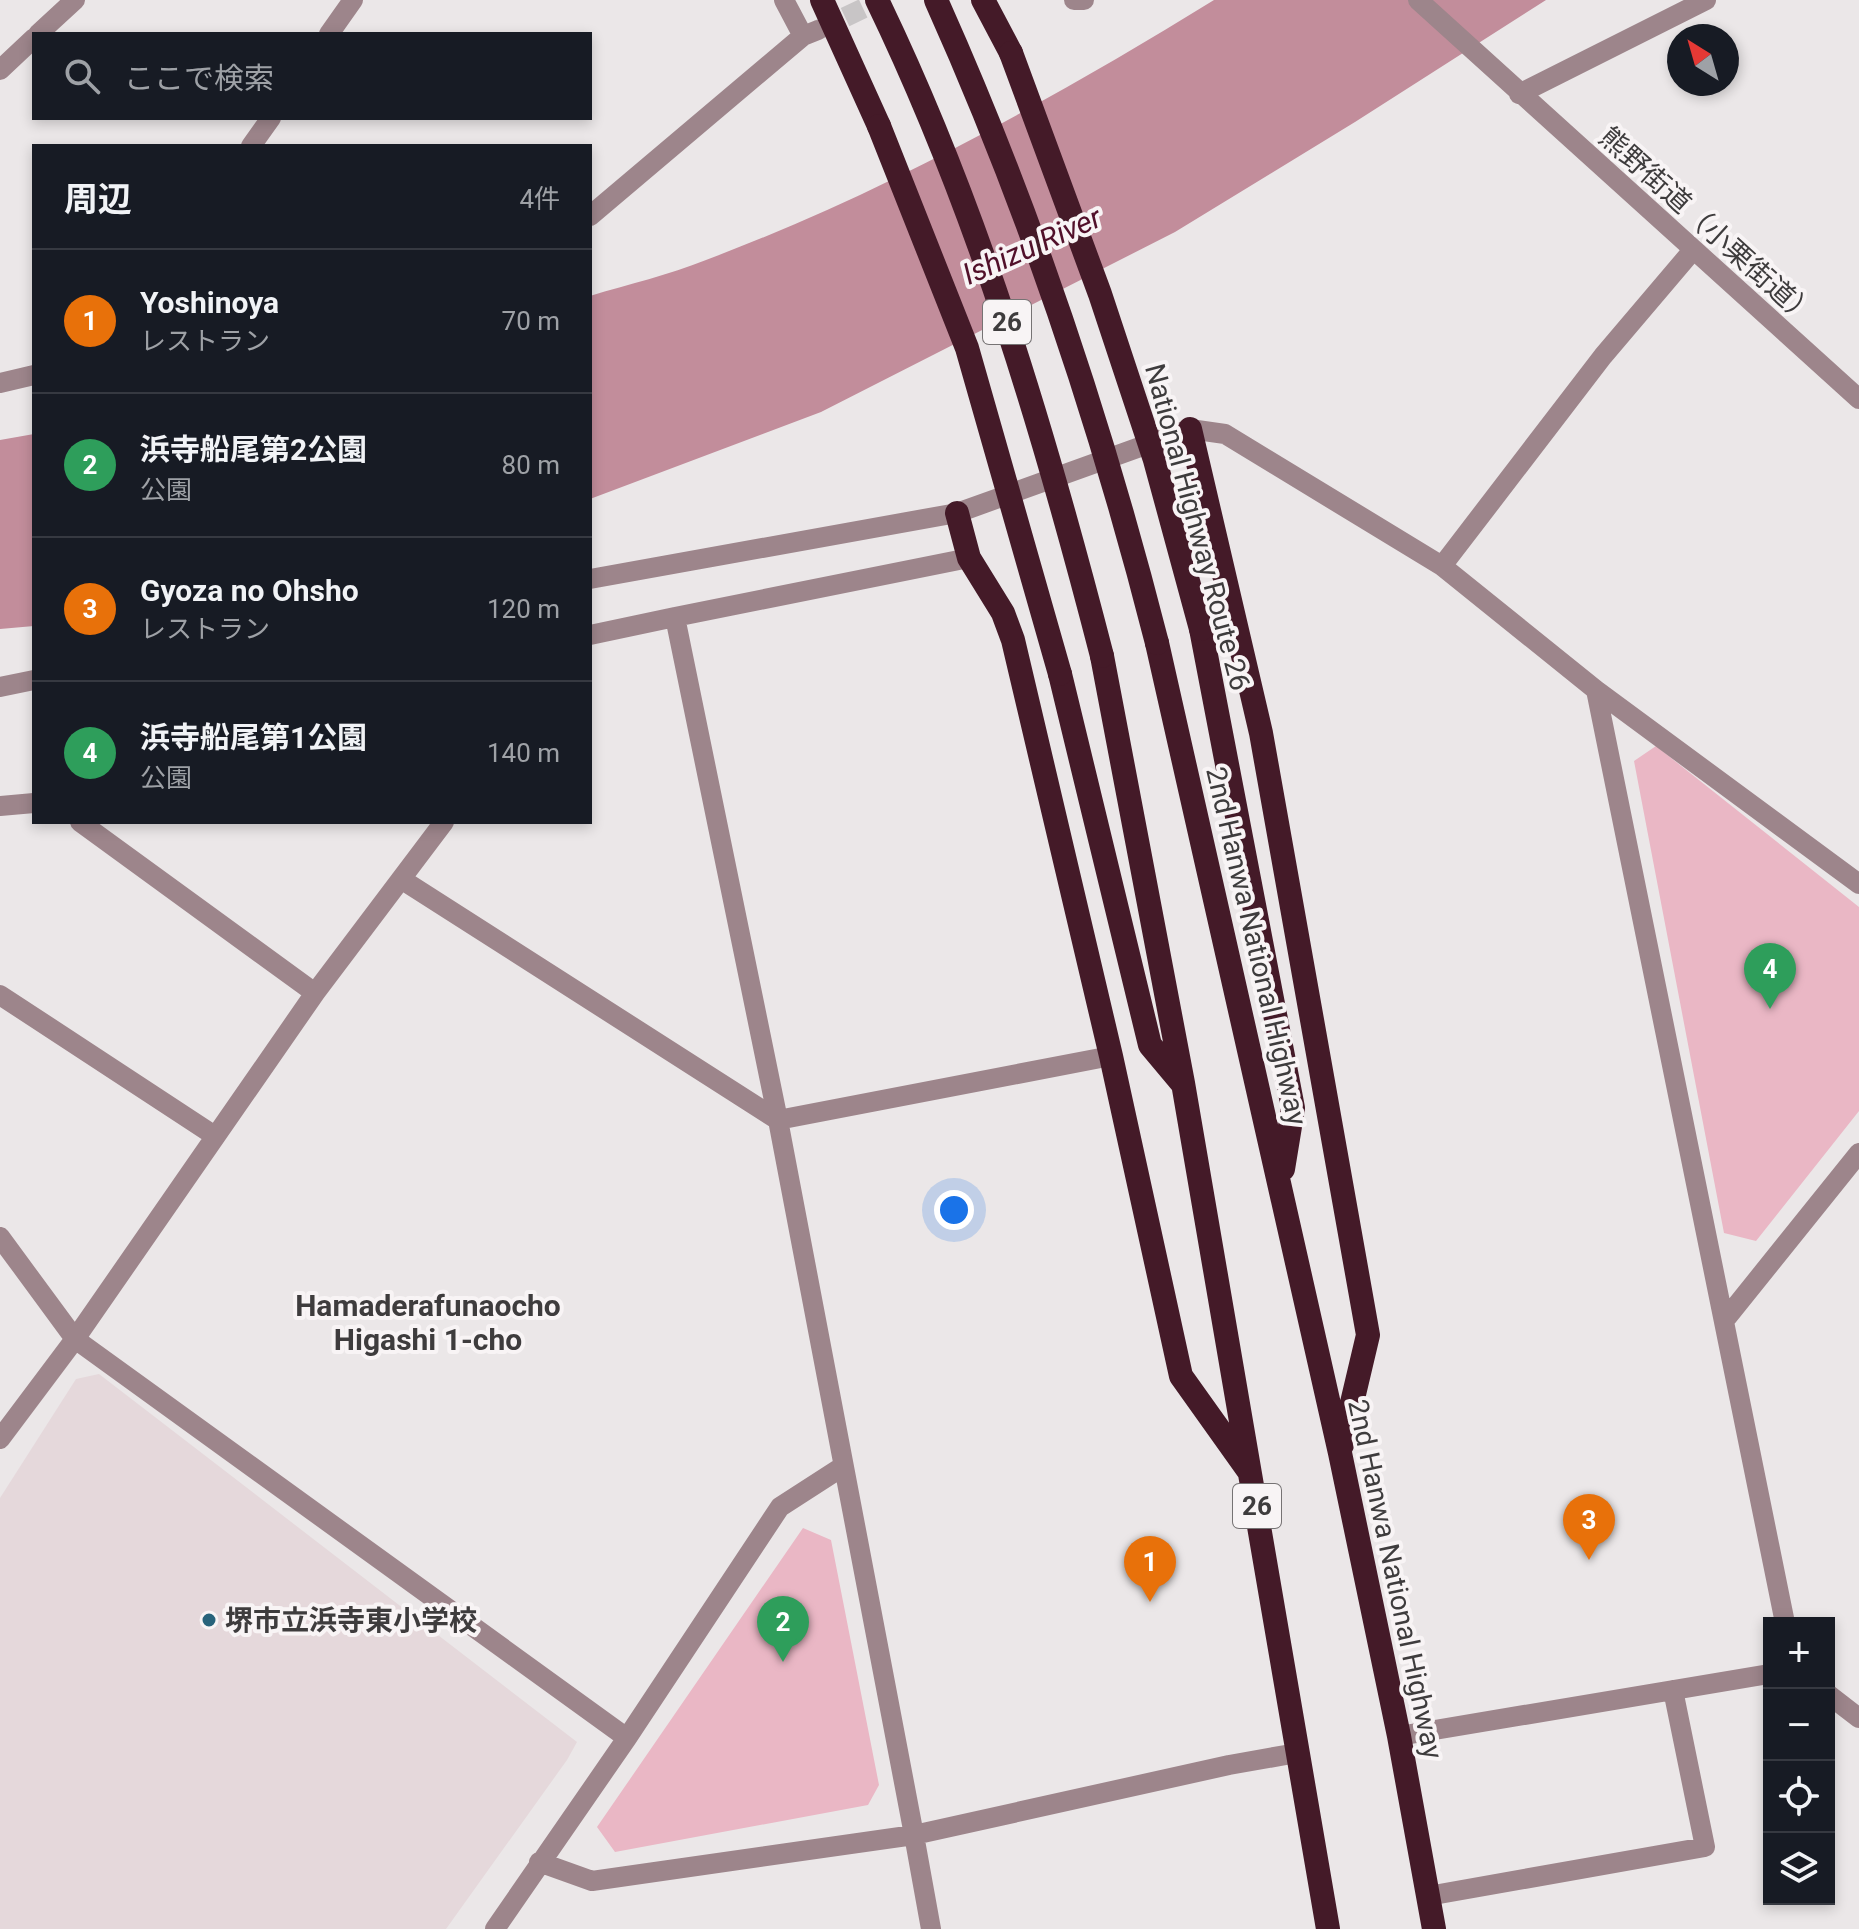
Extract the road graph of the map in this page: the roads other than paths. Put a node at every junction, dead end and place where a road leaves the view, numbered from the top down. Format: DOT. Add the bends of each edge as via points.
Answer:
graph roads {
  1 [pos="75,0"];
  2 [pos="353,0"];
  3 [pos="784,0"];
  4 [pos="822,0"];
  5 [pos="877,0"];
  6 [pos="936,0"];
  7 [pos="983,0"];
  8 [pos="1074,0"];
  9 [pos="1084,0"];
  10 [pos="1418,0"];
  11 [pos="1706,0"];
  12 [pos="40,32"];
  13 [pos="330,32"];
  14 [pos="32,40"];
  15 [pos="0,70"];
  16 [pos="1519,94"];
  17 [pos="270,120"];
  18 [pos="252,144"];
  19 [pos="592,214"];
  20 [pos="1693,250"];
  21 [pos="32,375"];
  22 [pos="0,383"];
  23 [pos="1859,399"];
  24 [pos="1190,429"];
  25 [pos="957,513"];
  26 [pos="969,558"];
  27 [pos="1442,566"];
  28 [pos="592,579"];
  29 [pos="675,617"];
  30 [pos="592,635"];
  31 [pos="32,680"];
  32 [pos="0,687"];
  33 [pos="1596,690"];
  34 [pos="32,803"];
  35 [pos="0,806"];
  36 [pos="83,824"];
  37 [pos="442,824"];
  38 [pos="401,879"];
  39 [pos="1859,884"];
  40 [pos="315,993"];
  41 [pos="0,995"];
  42 [pos="1111,1056"];
  43 [pos="1183,1083"];
  44 [pos="778,1120"];
  45 [pos="215,1136"];
  46 [pos="1859,1153"];
  47 [pos="1281,1183"];
  48 [pos="0,1237"];
  49 [pos="1724,1321"];
  50 [pos="75,1339"];
  51 [pos="0,1439"];
  52 [pos="1340,1453"];
  53 [pos="842,1467"];
  54 [pos="1251,1475"];
  55 [pos="1784,1617"];
  56 [pos="1763,1675"];
  57 [pos="1673,1690"];
  58 [pos="1835,1700"];
  59 [pos="1859,1718"];
  60 [pos="1399,1736"];
  61 [pos="627,1738"];
  62 [pos="1297,1753"];
  63 [pos="914,1835"];
  64 [pos="539,1862"];
  65 [pos="1428,1896"];
  66 [pos="495,1929"];
  67 [pos="931,1929"];
  68 [pos="1328,1929"];
  69 [pos="1434,1929"];
  1 -- 12 [label="street"];
  2 -- 13 [label="street"];
  3 -- 19 [label="street" via="811,33"];
  4 -- 43 [label="highway, 26, bridge" via="879,126 967,348 1060,674 1150,1045"];
  5 -- 43 [label="highway, 26, bridge" via="941,142 1011,332 1070,531 1102,656"];
  6 -- 47 [label="highway, 2nd Hanwa National Highway / 26, bridge" via="1019,196 1131,539"];
  7 -- 47 [label="highway, National Highway Route 26 / 26, bridge" via="1011,53 1100,294 1150,444 1201,629 1293,1108"];
  8 -- 9 [label="street"];
  10 -- 16 [label="street, 熊野街道（小栗街道）"];
  11 -- 16 [label="street"];
  14 -- 15 [label="street"];
  16 -- 20 [label="street, 熊野街道（小栗街道）"];
  17 -- 18 [label="street"];
  20 -- 23 [label="street, 熊野街道（小栗街道）"];
  20 -- 27 [label="street" via="1603,356"];
  21 -- 22 [label="street"];
  24 -- 25 [label="street"];
  24 -- 27 [label="street" via="1225,434"];
  24 -- 52 [label="highway" via="1261,733 1368,1335"];
  25 -- 26 [label="highway"];
  25 -- 28 [label="street"];
  26 -- 29 [label="street"];
  26 -- 42 [label="highway" via="1013,640"];
  27 -- 33 [label="street"];
  29 -- 30 [label="street"];
  29 -- 44 [label="street"];
  31 -- 32 [label="street"];
  33 -- 39 [label="street"];
  33 -- 49 [label="street"];
  34 -- 35 [label="street"];
  36 -- 40 [label="street"];
  37 -- 38 [label="street"];
  38 -- 40 [label="street"];
  38 -- 44 [label="street"];
  40 -- 45 [label="street"];
  41 -- 45 [label="street"];
  42 -- 44 [label="street"];
  42 -- 54 [label="highway" via="1181,1376"];
  43 -- 54 [label="highway, 26"];
  44 -- 53 [label="street"];
  45 -- 50 [label="street"];
  46 -- 49 [label="street"];
  47 -- 52 [label="highway, 2nd Hanwa National Highway / 26"];
  48 -- 50 [label="street"];
  49 -- 55 [label="street"];
  50 -- 51 [label="street"];
  50 -- 61 [label="street"];
  52 -- 60 [label="highway, 2nd Hanwa National Highway / 26"];
  53 -- 61 [label="street" via="780,1507"];
  53 -- 63 [label="street"];
  54 -- 62 [label="highway, 26"];
  56 -- 57 [label="street"];
  57 -- 60 [label="street"];
  57 -- 65 [label="street" via="1705,1847"];
  58 -- 59 [label="street"];
  60 -- 65 [label="highway, 2nd Hanwa National Highway / 26"];
  61 -- 64 [label="street"];
  62 -- 63 [label="street"];
  62 -- 68 [label="highway, 26"];
  63 -- 64 [label="street" via="592,1881"];
  63 -- 67 [label="street"];
  64 -- 66 [label="street"];
  65 -- 69 [label="highway, 2nd Hanwa National Highway / 26"];
}
